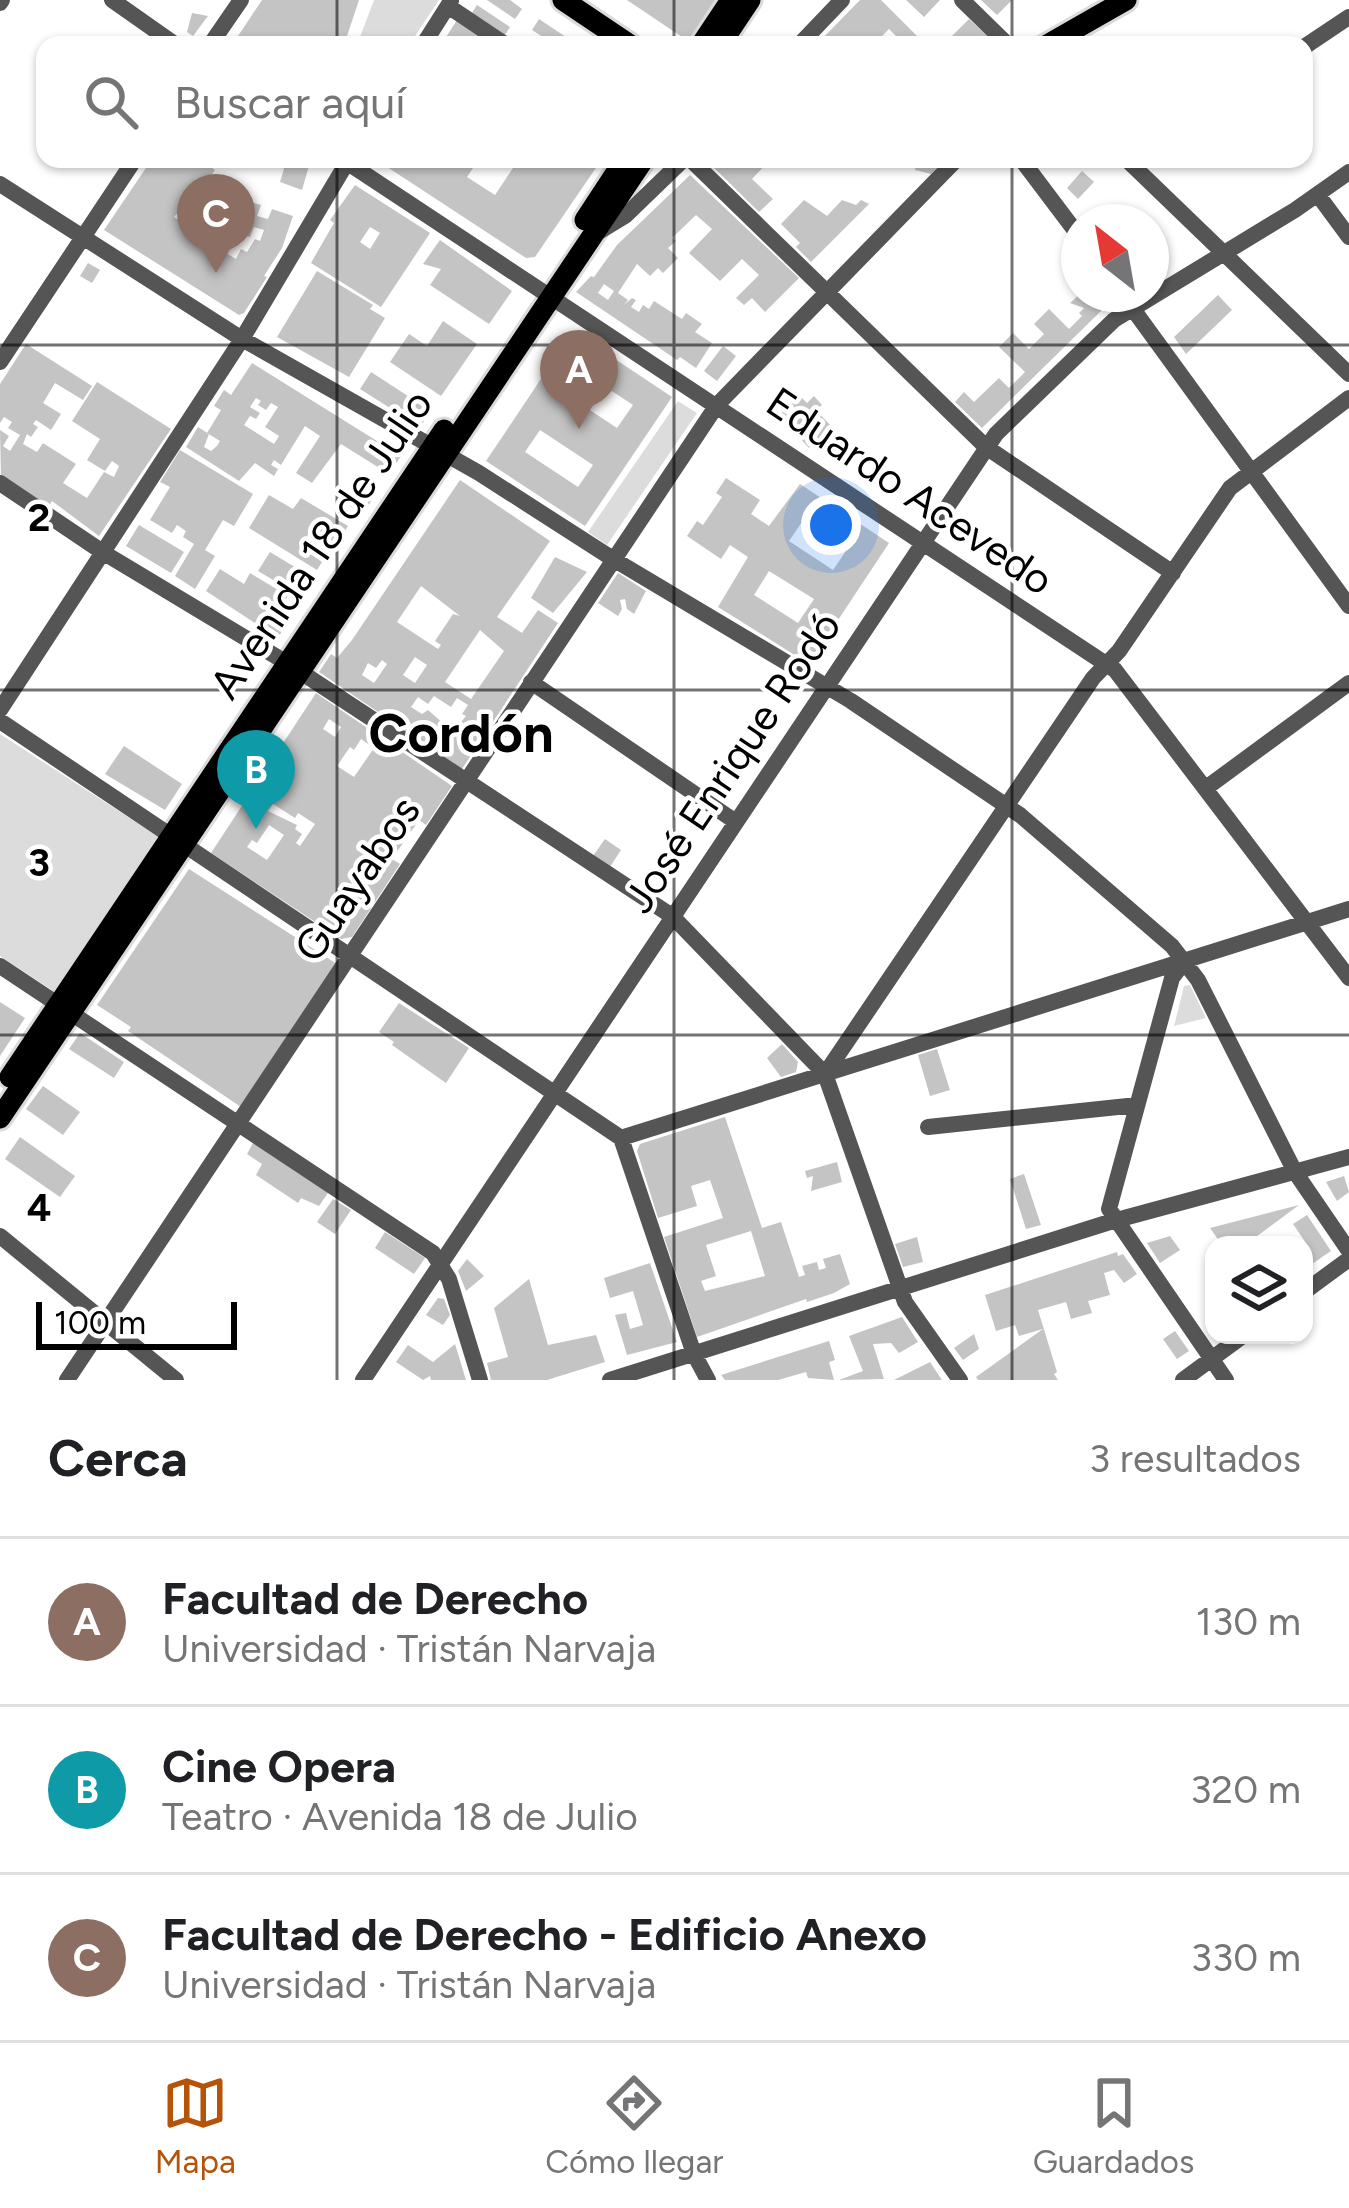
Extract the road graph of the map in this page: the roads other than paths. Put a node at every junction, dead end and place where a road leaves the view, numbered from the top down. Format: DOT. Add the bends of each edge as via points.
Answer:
graph roads {
  1 [pos="112,0"];
  2 [pos="241,0"];
  3 [pos="563,0"];
  4 [pos="731,0"];
  5 [pos="750,0"];
  6 [pos="842,0"];
  7 [pos="962,0"];
  8 [pos="1126,0"];
  9 [pos="450,3"];
  10 [pos="1349,17"];
  11 [pos="163,36"];
  12 [pos="216,36"];
  13 [pos="428,36"];
  14 [pos="494,36"];
  15 [pos="617,36"];
  16 [pos="707,36"];
  17 [pos="726,36"];
  18 [pos="808,36"];
  19 [pos="999,36"];
  20 [pos="1063,36"];
  21 [pos="1313,41"];
  22 [pos="129,168"];
  23 [pos="341,168"];
  24 [pos="358,168"];
  25 [pos="621,168"];
  26 [pos="638,168"];
  27 [pos="677,168"];
  28 [pos="696,168"];
  29 [pos="948,168"];
  30 [pos="1028,168"];
  31 [pos="1136,168"];
  32 [pos="1349,172"];
  33 [pos="0,184"];
  34 [pos="1318,195"];
  35 [pos="1061,212"];
  36 [pos="591,237"];
  37 [pos="83,238"];
  38 [pos="1349,238"];
  39 [pos="1225,252"];
  40 [pos="1169,280"];
  41 [pos="827,292"];
  42 [pos="545,293"];
  43 [pos="1116,312"];
  44 [pos="1135,312"];
  45 [pos="242,339"];
  46 [pos="0,362"];
  47 [pos="1349,374"];
  48 [pos="1349,398"];
  49 [pos="717,405"];
  50 [pos="986,447"];
  51 [pos="438,451"];
  52 [pos="1251,472"];
  53 [pos="0,483"];
  54 [pos="920,544"];
  55 [pos="104,554"];
  56 [pos="613,559"];
  57 [pos="1173,573"];
  58 [pos="1349,606"];
  59 [pos="1107,664"];
  60 [pos="294,668"];
  61 [pos="531,682"];
  62 [pos="1349,683"];
  63 [pos="826,685"];
  64 [pos="0,710"];
  65 [pos="0,721"];
  66 [pos="465,782"];
  67 [pos="1206,788"];
  68 [pos="1006,805"];
  69 [pos="736,822"];
  70 [pos="180,841"];
  71 [pos="1349,909"];
  72 [pos="672,916"];
  73 [pos="1307,922"];
  74 [pos="349,956"];
  75 [pos="1184,961"];
  76 [pos="0,966"];
  77 [pos="1349,978"];
  78 [pos="65,1009"];
  79 [pos="825,1074"];
  80 [pos="0,1092"];
  81 [pos="555,1094"];
  82 [pos="1137,1105"];
  83 [pos="0,1118"];
  84 [pos="238,1122"];
  85 [pos="928,1127"];
  86 [pos="621,1138"];
  87 [pos="1349,1157"];
  88 [pos="1295,1172"];
  89 [pos="1113,1221"];
  90 [pos="0,1236"];
  91 [pos="1349,1255"];
  92 [pos="443,1263"];
  93 [pos="1313,1285"];
  94 [pos="901,1290"];
  95 [pos="105,1323"];
  96 [pos="1232,1344"];
  97 [pos="694,1354"];
  98 [pos="1211,1359"];
  99 [pos="67,1380"];
  100 [pos="176,1380"];
  101 [pos="363,1380"];
  102 [pos="480,1380"];
  103 [pos="610,1380"];
  104 [pos="708,1380"];
  105 [pos="960,1380"];
  106 [pos="1183,1380"];
  107 [pos="1226,1380"];
  1 -- 11 [label="street"];
  2 -- 12 [label="street"];
  3 -- 15 [label="main road"];
  4 -- 16 [label="main road"];
  5 -- 17 [label="main road"];
  6 -- 18 [label="street"];
  7 -- 19 [label="street"];
  8 -- 20 [label="main road"];
  9 -- 13 [label="street"];
  9 -- 14 [label="street"];
  10 -- 21 [label="street"];
  22 -- 37 [label="street"];
  23 -- 45 [label="street"];
  24 -- 42 [label="street, Eduardo Acevedo"];
  25 -- 42 [label="main road, Avenida 18 de Julio"];
  26 -- 36 [label="main road, Avenida 18 de Julio"];
  27 -- 36 [label="street, Avenida 18 de Julio"];
  28 -- 41 [label="street"];
  29 -- 41 [label="street, Guayabos"];
  30 -- 35 [label="street"];
  31 -- 39 [label="street"];
  32 -- 34 [label="street, José Enrique Rodó"];
  33 -- 37 [label="street"];
  34 -- 38 [label="street"];
  34 -- 39 [label="street, José Enrique Rodó"];
  36 -- 42 [label="main road, Avenida 18 de Julio"];
  37 -- 45 [label="street"];
  37 -- 46 [label="street"];
  39 -- 40 [label="street, José Enrique Rodó"];
  39 -- 47 [label="street"];
  41 -- 49 [label="street, Guayabos"];
  41 -- 50 [label="street"];
  42 -- 49 [label="street, Eduardo Acevedo"];
  42 -- 51 [label="main road, Avenida 18 de Julio"];
  43 -- 50 [label="street, José Enrique Rodó"];
  44 -- 52 [label="street"];
  45 -- 51 [label="street"];
  45 -- 55 [label="street"];
  48 -- 52 [label="street"];
  49 -- 54 [label="street, Eduardo Acevedo"];
  49 -- 56 [label="street, Guayabos"];
  50 -- 54 [label="street, José Enrique Rodó"];
  50 -- 57 [label="street"];
  51 -- 56 [label="street"];
  51 -- 60 [label="main road, Avenida 18 de Julio"];
  52 -- 57 [label="street" via="1230,488"];
  52 -- 58 [label="street"];
  53 -- 55 [label="street"];
  54 -- 59 [label="street, Eduardo Acevedo"];
  54 -- 63 [label="street, José Enrique Rodó"];
  55 -- 60 [label="street"];
  55 -- 64 [label="street"];
  56 -- 61 [label="street, Guayabos"];
  56 -- 63 [label="street"];
  57 -- 59 [label="street"];
  59 -- 67 [label="street, Eduardo Acevedo"];
  59 -- 68 [label="street"];
  60 -- 66 [label="street"];
  60 -- 70 [label="main road, Avenida 18 de Julio"];
  61 -- 66 [label="street, Guayabos"];
  61 -- 69 [label="street"];
  62 -- 67 [label="street"];
  63 -- 68 [label="street"];
  63 -- 69 [label="street, José Enrique Rodó"];
  65 -- 70 [label="street"];
  66 -- 72 [label="street"];
  66 -- 74 [label="street, Guayabos"];
  67 -- 73 [label="street, Eduardo Acevedo"];
  68 -- 75 [label="street"];
  68 -- 79 [label="street"];
  69 -- 72 [label="street, José Enrique Rodó"];
  70 -- 74 [label="street"];
  70 -- 78 [label="main road, Avenida 18 de Julio"];
  71 -- 73 [label="street"];
  72 -- 79 [label="street"];
  72 -- 81 [label="street, José Enrique Rodó"];
  73 -- 75 [label="street"];
  73 -- 77 [label="street, Eduardo Acevedo"];
  74 -- 81 [label="street"];
  74 -- 84 [label="street, Guayabos"];
  75 -- 79 [label="street"];
  75 -- 82 [label="street" via="1172,978"];
  75 -- 88 [label="street"];
  76 -- 78 [label="street"];
  78 -- 80 [label="main road, Avenida 18 de Julio"];
  78 -- 83 [label="main road, Avenida 18 de Julio"];
  78 -- 84 [label="street"];
  79 -- 86 [label="street"];
  79 -- 94 [label="street"];
  81 -- 86 [label="street"];
  81 -- 92 [label="street, José Enrique Rodó"];
  82 -- 85 [label="street"];
  82 -- 89 [label="street" via="1111,1191"];
  84 -- 92 [label="street"];
  84 -- 95 [label="street, Guayabos"];
  86 -- 97 [label="street"];
  87 -- 88 [label="street"];
  88 -- 89 [label="street"];
  88 -- 91 [label="street"];
  89 -- 94 [label="street"];
  89 -- 98 [label="street"];
  90 -- 95 [label="street"];
  91 -- 93 [label="street"];
  92 -- 101 [label="street, José Enrique Rodó"];
  92 -- 102 [label="street"];
  94 -- 97 [label="street"];
  94 -- 105 [label="street"];
  95 -- 99 [label="street, Guayabos"];
  95 -- 100 [label="street"];
  96 -- 98 [label="street"];
  97 -- 103 [label="street"];
  97 -- 104 [label="street"];
  98 -- 106 [label="street"];
  98 -- 107 [label="street"];
}
